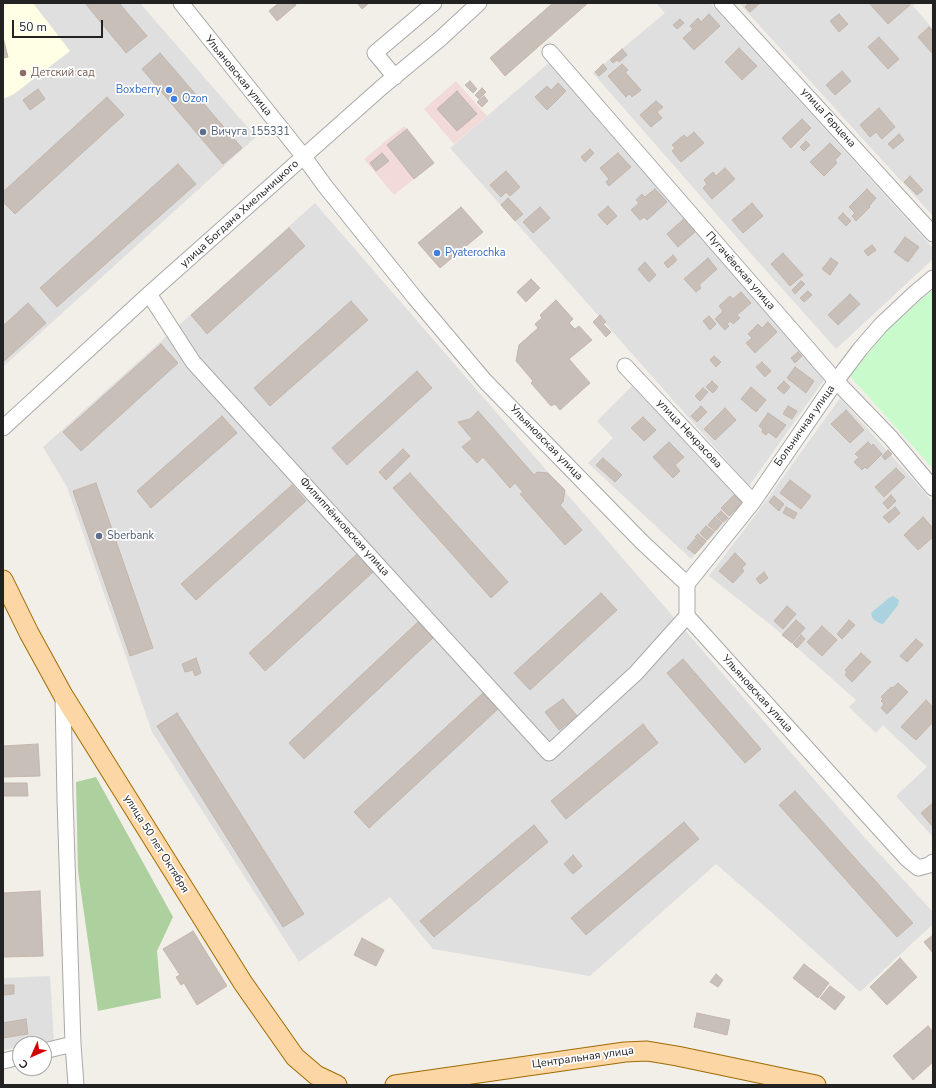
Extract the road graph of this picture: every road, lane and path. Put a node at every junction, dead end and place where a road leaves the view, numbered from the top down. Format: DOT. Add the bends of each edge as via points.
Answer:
graph roads {
  1 [pos="181,3"];
  2 [pos="434,3"];
  3 [pos="480,3"];
  4 [pos="722,3"];
  5 [pos="550,52"];
  6 [pos="395,77"];
  7 [pos="304,157"];
  8 [pos="933,234"];
  9 [pos="933,278"];
  10 [pos="149,294"];
  11 [pos="626,366"];
  12 [pos="836,381"];
  13 [pos="3,428"];
  14 [pos="933,488"];
  15 [pos="753,502"];
  16 [pos="3,580"];
  17 [pos="687,584"];
  18 [pos="687,616"];
  19 [pos="63,695"];
  20 [pos="933,862"];
  21 [pos="73,1044"];
  22 [pos="52,1049"];
  23 [pos="76,1085"];
  24 [pos="336,1085"];
  25 [pos="396,1085"];
  26 [pos="816,1085"];
  1 -- 7 [label="street, Ульяновская улица"];
  2 -- 6 [label="street" via="375,53"];
  3 -- 6 [label="street, улица Богдана Хмельницкого"];
  4 -- 8 [label="street, улица Герцена"];
  5 -- 12 [label="street, Пугачёвская улица"];
  6 -- 7 [label="street, улица Богдана Хмельницкого"];
  7 -- 10 [label="street, улица Богдана Хмельницкого"];
  7 -- 17 [label="street, Ульяновская улица" via="410,292 485,381 642,542"];
  9 -- 12 [label="street, Больничная улица" via="881,325"];
  10 -- 13 [label="street, улица Богдана Хмельницкого"];
  10 -- 18 [label="street, Филиппёнковская улица" via="193,362 549,752 636,673"];
  11 -- 15 [label="street, улица Некрасова"];
  12 -- 14 [label="street, Пугачёвская улица" via="891,438"];
  12 -- 15 [label="street, Больничная улица"];
  15 -- 17 [label="street, Больничная улица"];
  16 -- 19 [label="main road, улица 50 лет Октября"];
  17 -- 18 [label="street"];
  18 -- 20 [label="street, Ульяновская улица" via="907,859 918,868"];
  19 -- 21 [label="street"];
  19 -- 24 [label="main road, улица 50 лет Октября" via="244,983 295,1057 316,1075"];
  21 -- 22 [label="street"];
  21 -- 23 [label="street"];
  25 -- 26 [label="main road, Центральная улица" via="647,1051"];
}
